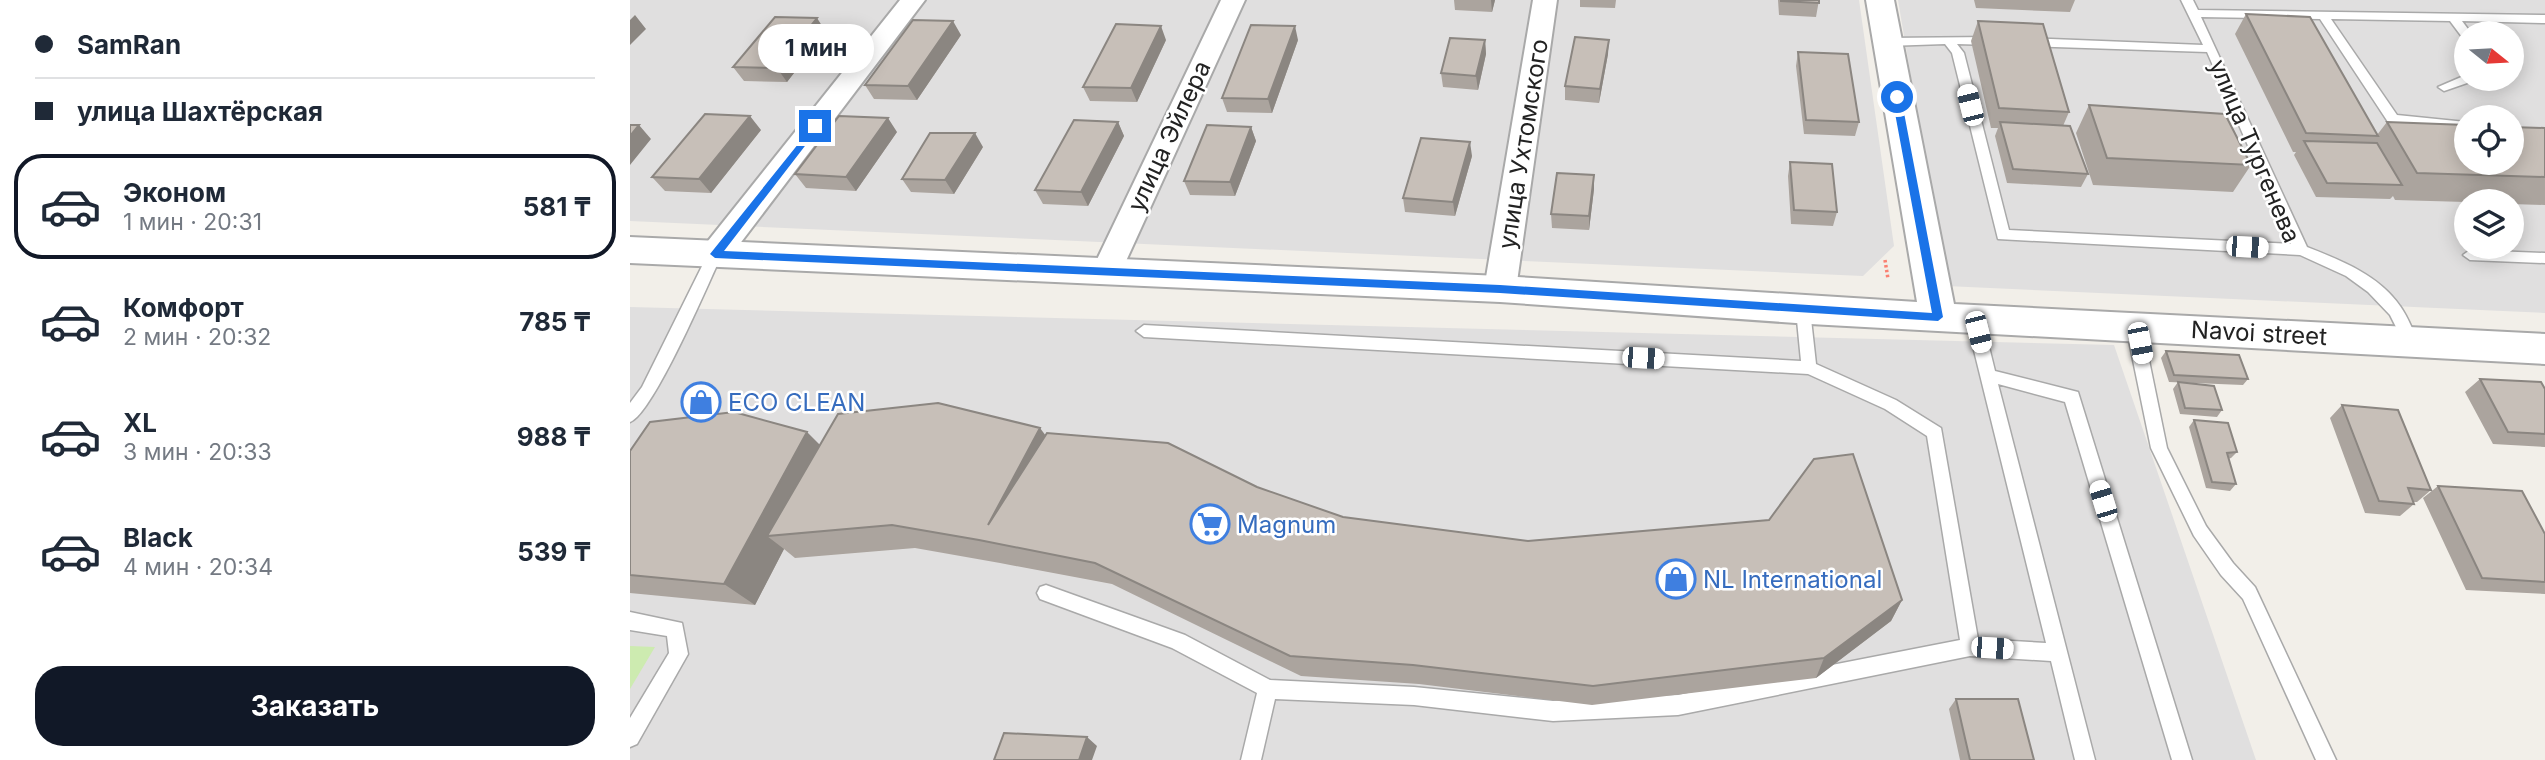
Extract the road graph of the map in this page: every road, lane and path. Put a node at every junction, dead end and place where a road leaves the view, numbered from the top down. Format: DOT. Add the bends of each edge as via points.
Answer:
graph roads {
  1 [pos="913,0"];
  2 [pos="1233,0"];
  3 [pos="1545,0"];
  4 [pos="1881,0"];
  5 [pos="2187,0"];
  6 [pos="2194,13"];
  7 [pos="2323,15"];
  8 [pos="2454,17"];
  9 [pos="2545,19"];
  10 [pos="2457,21"];
  11 [pos="1948,40"];
  12 [pos="1887,42"];
  13 [pos="2004,42"];
  14 [pos="2017,42"];
  15 [pos="2212,49"];
  16 [pos="2454,83"];
  17 [pos="2444,87"];
  18 [pos="2454,125"];
  19 [pos="630,250"];
  20 [pos="2301,250"];
  21 [pos="715,254"];
  22 [pos="2524,257"];
  23 [pos="2545,258"];
  24 [pos="1106,272"];
  25 [pos="1500,289"];
  26 [pos="1803,310"];
  27 [pos="1938,317"];
  28 [pos="1974,318"];
  29 [pos="2134,326"];
  30 [pos="1144,331"];
  31 [pos="2410,341"];
  32 [pos="2545,349"];
  33 [pos="1810,368"];
  34 [pos="1988,375"];
  35 [pos="630,415"];
  36 [pos="1046,593"];
  37 [pos="630,621"];
  38 [pos="1970,647"];
  39 [pos="2056,652"];
  40 [pos="1268,690"];
  41 [pos="630,737"];
  42 [pos="1251,760"];
  43 [pos="2085,760"];
  44 [pos="2182,760"];
  45 [pos="2326,760"];
  1 -- 21 [label="street"];
  2 -- 24 [label="street, улица Эйлера"];
  3 -- 25 [label="street, улица Ухтомского"];
  4 -- 12 [label="street"];
  5 -- 6 [label="lane, улица Тургенева"];
  6 -- 7 [label="lane"];
  6 -- 15 [label="lane, улица Тургенева"];
  7 -- 8 [label="lane"];
  7 -- 18 [label="lane" via="2393,119"];
  8 -- 9 [label="lane"];
  8 -- 10 [label="lane"];
  11 -- 12 [label="lane"];
  11 -- 13 [label="lane"];
  11 -- 20 [label="lane, улица Тургенева" via="1958,53 2003,235"];
  12 -- 27 [label="street"];
  14 -- 15 [label="lane"];
  15 -- 20 [label="lane, улица Тургенева"];
  16 -- 17 [label="lane"];
  19 -- 21 [label="street, Navoi street"];
  20 -- 31 [label="lane" via="2343,266 2394,307"];
  21 -- 24 [label="street, Navoi street"];
  21 -- 35 [label="lane" via="648,391"];
  22 -- 23 [label="lane"];
  24 -- 25 [label="street, Navoi street"];
  25 -- 26 [label="street, Navoi street"];
  26 -- 27 [label="street, Navoi street"];
  26 -- 33 [label="lane"];
  27 -- 28 [label="street, Navoi street"];
  28 -- 29 [label="street, Navoi street"];
  28 -- 34 [label="lane"];
  29 -- 31 [label="street, Navoi street"];
  29 -- 45 [label="lane" via="2159,448 2200,531 2249,593"];
  30 -- 33 [label="lane"];
  31 -- 32 [label="street, Navoi street"];
  33 -- 38 [label="lane" via="1869,392 1935,433"];
  34 -- 39 [label="lane"];
  34 -- 44 [label="lane" via="2071,397"];
  36 -- 40 [label="lane" via="1178,641"];
  37 -- 41 [label="lane" via="675,629 679,654"];
  38 -- 39 [label="lane"];
  38 -- 40 [label="lane" via="1678,705 1553,711 1414,696"];
  39 -- 43 [label="lane"];
  40 -- 42 [label="lane"];
}
